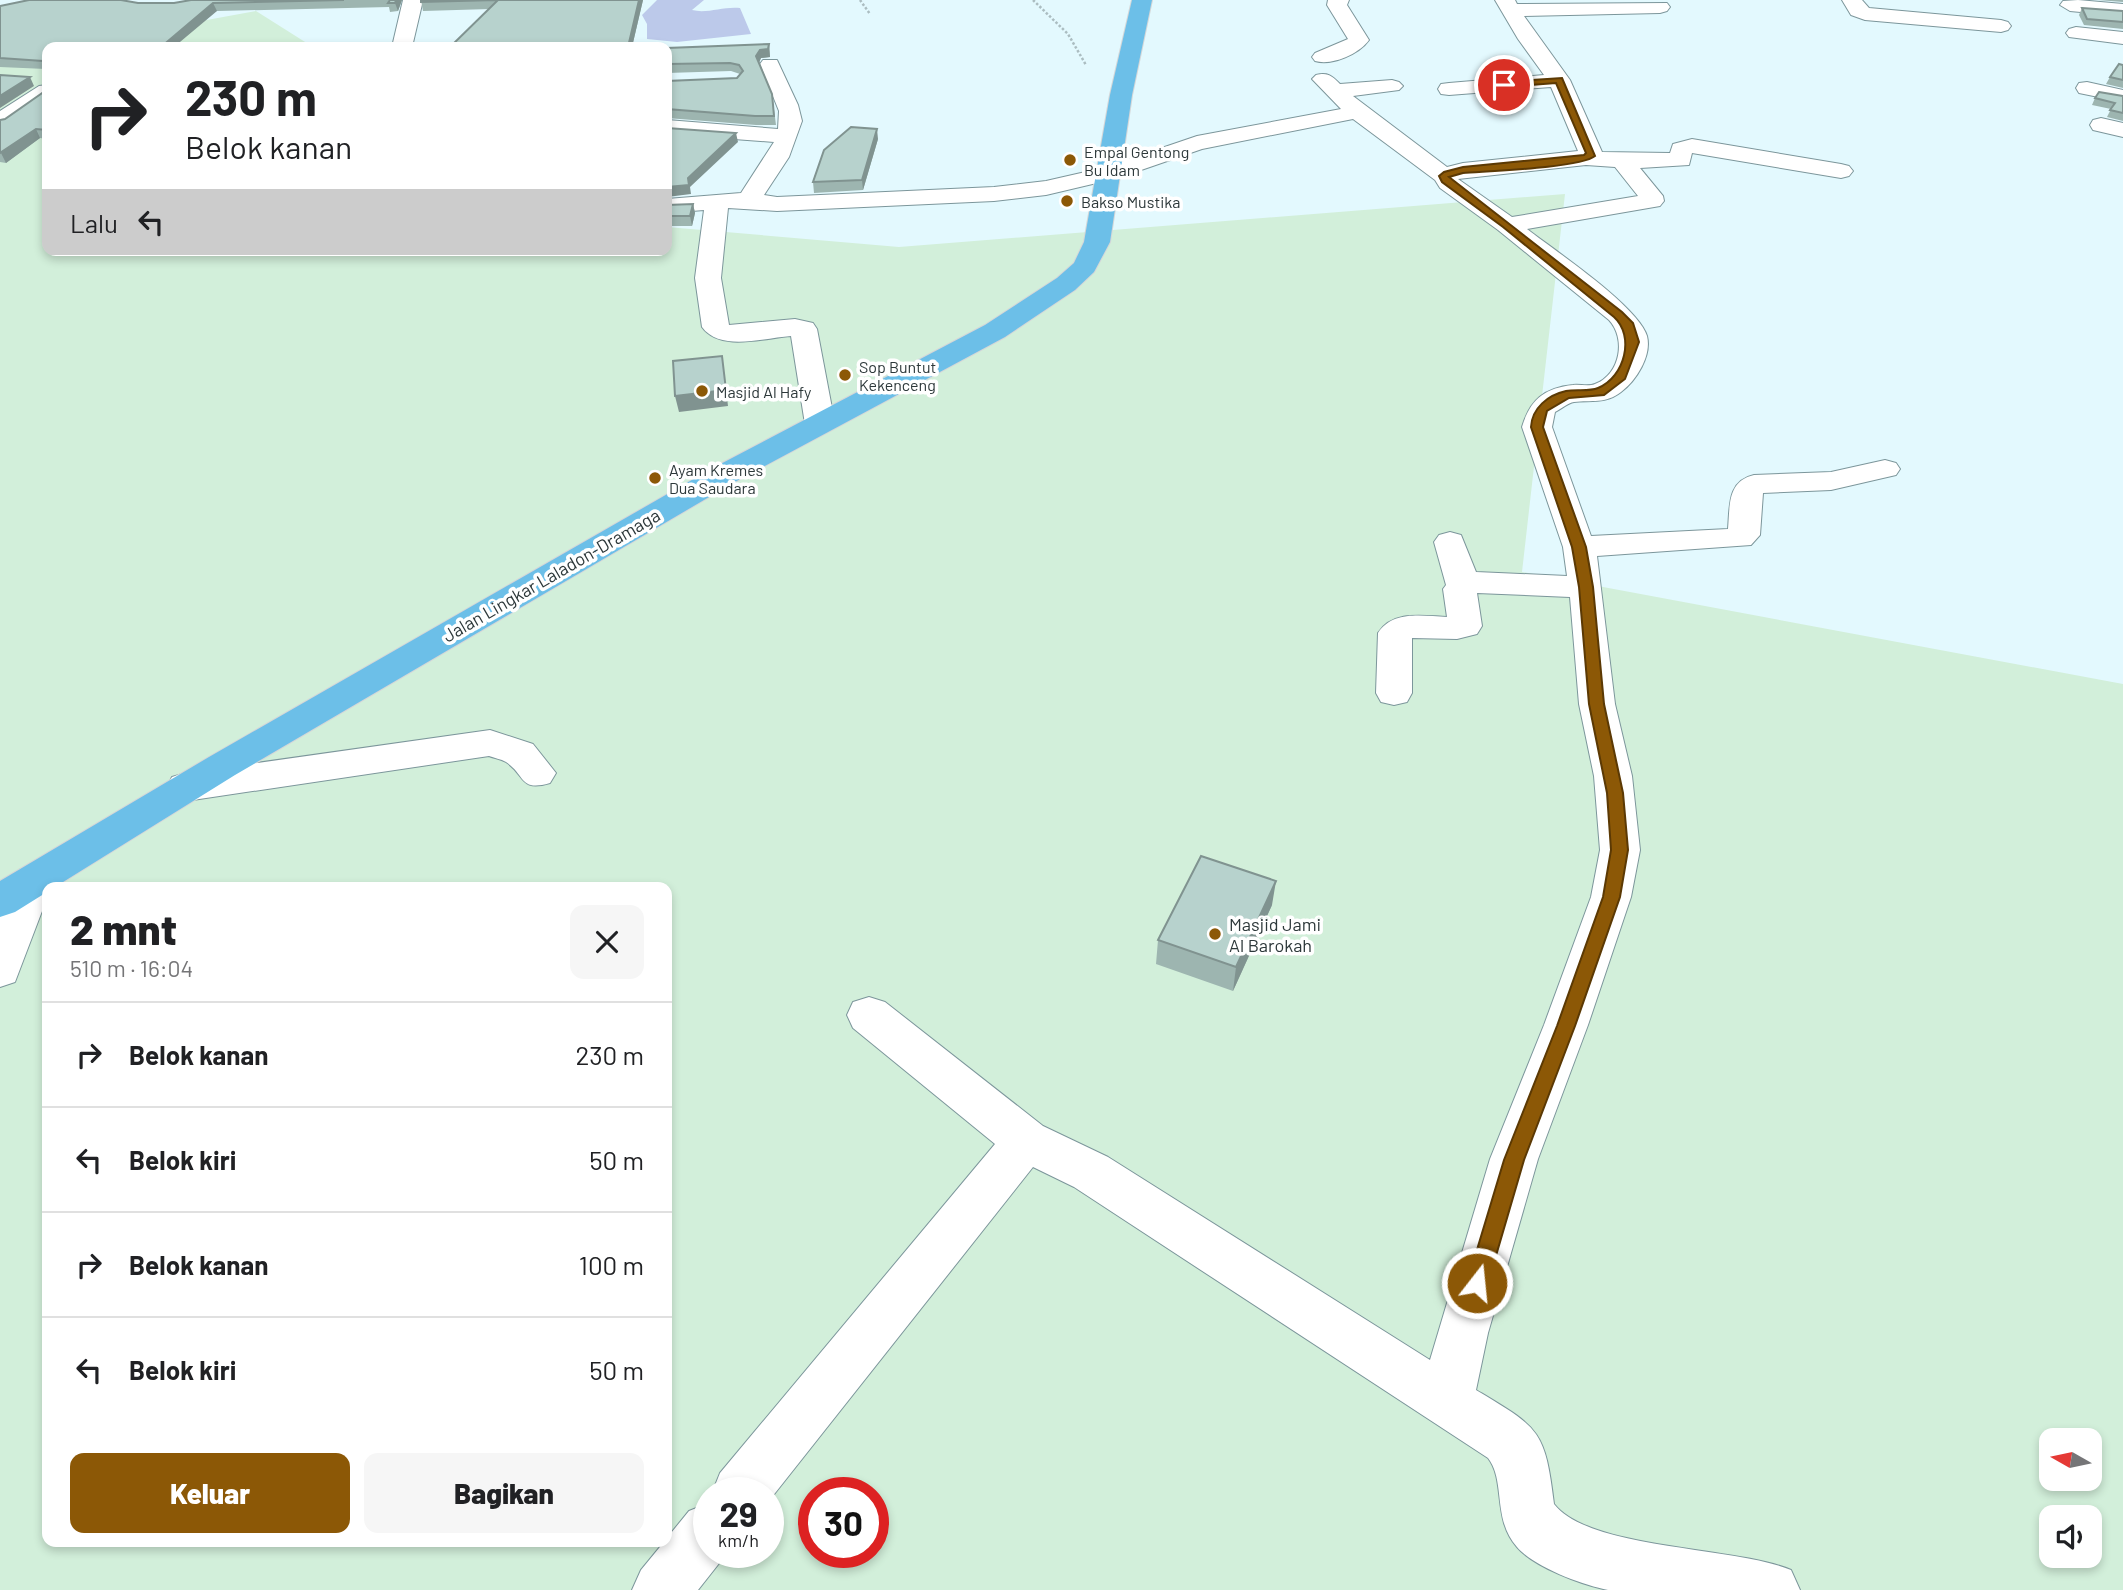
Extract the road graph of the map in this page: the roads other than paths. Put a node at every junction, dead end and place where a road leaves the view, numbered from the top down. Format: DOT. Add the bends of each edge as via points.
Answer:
graph roads {
  1 [pos="413,0"];
  2 [pos="1142,0"];
  3 [pos="1339,0"];
  4 [pos="1852,0"];
  5 [pos="1508,5"];
  6 [pos="2070,5"];
  7 [pos="1660,7"];
  8 [pos="2123,10"];
  9 [pos="1942,20"];
  10 [pos="2001,26"];
  11 [pos="2076,33"];
  12 [pos="2123,38"];
  13 [pos="403,42"];
  14 [pos="1952,43"];
  15 [pos="770,64"];
  16 [pos="1327,76"];
  17 [pos="1559,80"];
  18 [pos="42,83"];
  19 [pos="1392,86"];
  20 [pos="2087,88"];
  21 [pos="1449,89"];
  22 [pos="2123,96"];
  23 [pos="1357,112"];
  24 [pos="0,121"];
  25 [pos="0,127"];
  26 [pos="672,127"];
  27 [pos="30,130"];
  28 [pos="786,136"];
  29 [pos="1587,158"];
  30 [pos="1622,161"];
  31 [pos="1841,171"];
  32 [pos="1110,173"];
  33 [pos="1444,176"];
  34 [pos="748,200"];
  35 [pos="717,201"];
  36 [pos="672,206"];
  37 [pos="1507,225"];
  38 [pos="820,424"];
  39 [pos="1885,469"];
  40 [pos="1450,542"];
  41 [pos="1579,547"];
  42 [pos="1463,585"];
  43 [pos="1586,587"];
  44 [pos="1394,693"];
  45 [pos="537,773"];
  46 [pos="186,787"];
  47 [pos="16,891"];
  48 [pos="0,970"];
  49 [pos="869,1015"];
  50 [pos="1026,1141"];
  51 [pos="1447,1402"];
  52 [pos="753,1477"];
  53 [pos="693,1551"];
  54 [pos="661,1590"];
  55 [pos="1771,1590"];
  1 -- 13 [label="street"];
  2 -- 32 [label="main road, Jalan Lingkar Laladon-Dramaga"];
  3 -- 16 [label="street" via="1337,5 1359,40"];
  4 -- 9 [label="street" via="1865,14"];
  5 -- 7 [label="street"];
  5 -- 17 [label="street"];
  6 -- 8 [label="street"];
  9 -- 10 [label="street"];
  9 -- 14 [label="street"];
  11 -- 12 [label="street"];
  15 -- 28 [label="street" via="791,112"];
  16 -- 19 [label="street"];
  16 -- 23 [label="street"];
  17 -- 21 [label="street"];
  17 -- 29 [label="street" via="1591,151"];
  18 -- 24 [label="street"];
  20 -- 22 [label="street"];
  23 -- 32 [label="street" via="1197,143"];
  23 -- 33 [label="street"];
  25 -- 27 [label="street"];
  26 -- 28 [label="street"];
  28 -- 34 [label="street" via="777,159"];
  29 -- 30 [label="street"];
  29 -- 33 [label="street" via="1463,170"];
  30 -- 31 [label="street" via="1681,160 1681,149 1692,146"];
  30 -- 37 [label="street" via="1652,201"];
  32 -- 34 [label="street" via="993,194 800,204"];
  32 -- 38 [label="main road, Jalan Lingkar Laladon-Dramaga" via="1097,242 1084,267 1066,284 995,331"];
  33 -- 37 [label="street"];
  34 -- 35 [label="street"];
  35 -- 36 [label="street"];
  35 -- 38 [label="street" via="708,278 716,327 731,333 803,329"];
  37 -- 41 [label="street" via="1618,314 1632,332 1631,355 1613,384 1599,393 1566,395 1542,408 1537,418"];
  38 -- 46 [label="main road, Jalan Lingkar Laladon-Dramaga" via="722,476"];
  39 -- 41 [label="street" via="1831,481 1754,484 1746,493 1744,535 1740,538"];
  40 -- 42 [label="street"];
  41 -- 43 [label="street"];
  42 -- 43 [label="street"];
  42 -- 44 [label="street" via="1465,626 1403,626 1395,633"];
  43 -- 51 [label="street" via="1597,704 1618,810 1618,862 1607,910 1514,1160 1462,1333"];
  45 -- 46 [label="street" via="520,753 490,743"];
  46 -- 47 [label="main road, Jalan Lingkar Laladon-Dramaga"];
  47 -- 48 [label="street"];
  49 -- 50 [label="street"];
  50 -- 51 [label="street" via="1091,1172"];
  50 -- 52 [label="street"];
  51 -- 55 [label="street" via="1515,1447 1526,1468 1528,1512 1536,1528 1549,1539 1609,1561"];
  53 -- 54 [label="street"];
}
